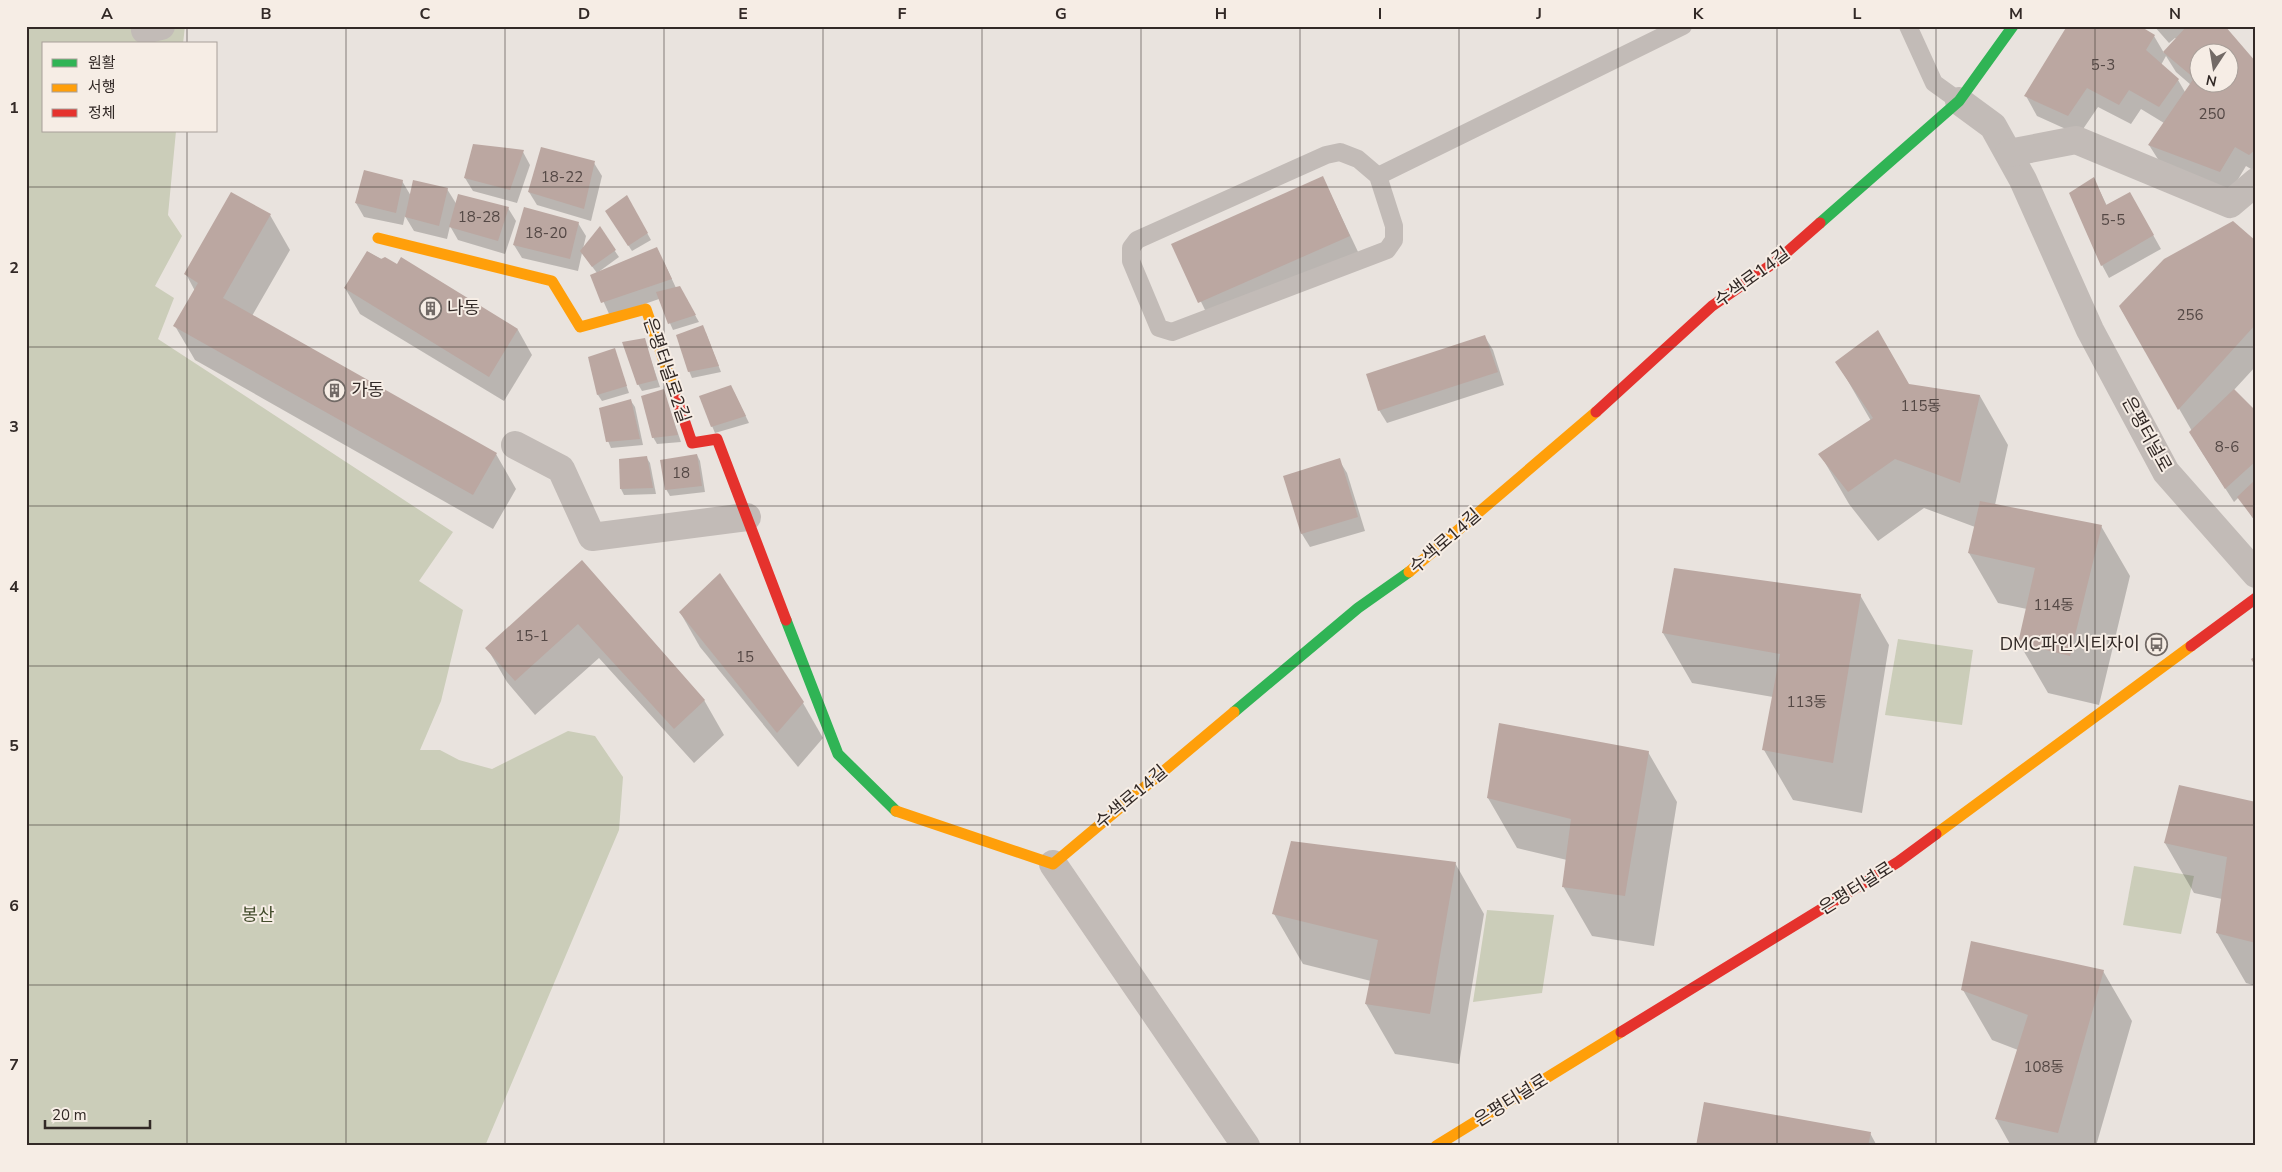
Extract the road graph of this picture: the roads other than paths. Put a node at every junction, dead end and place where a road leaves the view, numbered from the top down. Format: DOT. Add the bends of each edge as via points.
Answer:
graph roads {
  1 [pos="1683,26"];
  2 [pos="1908,26"];
  3 [pos="2013,26"];
  4 [pos="1959,101"];
  5 [pos="2009,153"];
  6 [pos="1378,176"];
  7 [pos="2256,182"];
  8 [pos="378,238"];
  9 [pos="515,446"];
  10 [pos="747,517"];
  11 [pos="2256,574"];
  12 [pos="2256,598"];
  13 [pos="1053,864"];
  14 [pos="1246,1146"];
  15 [pos="1436,1146"];
  1 -- 6 [label="lane"];
  2 -- 4 [label="lane" via="1934,83"];
  3 -- 4 [label="street, 수색로14길"];
  4 -- 5 [label="street" via="1993,126"];
  4 -- 13 [label="street, 수색로14길" via="1778,260 1712,306 1620,392 1418,566 1358,608"];
  5 -- 7 [label="street" via="2076,140 2230,204"];
  5 -- 11 [label="street, 은평터널로" via="2090,330 2166,472"];
  6 -- 6 [label="lane" via="1358,159 1340,152 1326,155 1137,240 1131,248 1131,260 1159,328 1172,332 1387,250 1394,240 1394,226"];
  8 -- 10 [label="street, 은평터널로2길" via="552,280 580,327 646,309 692,443 717,439"];
  9 -- 10 [label="street" via="561,469 592,537"];
  10 -- 13 [label="street, 은평터널로2길" via="838,754 893,810"];
  12 -- 15 [label="street, 은평터널로" via="1898,862"];
  13 -- 14 [label="street"];
}
